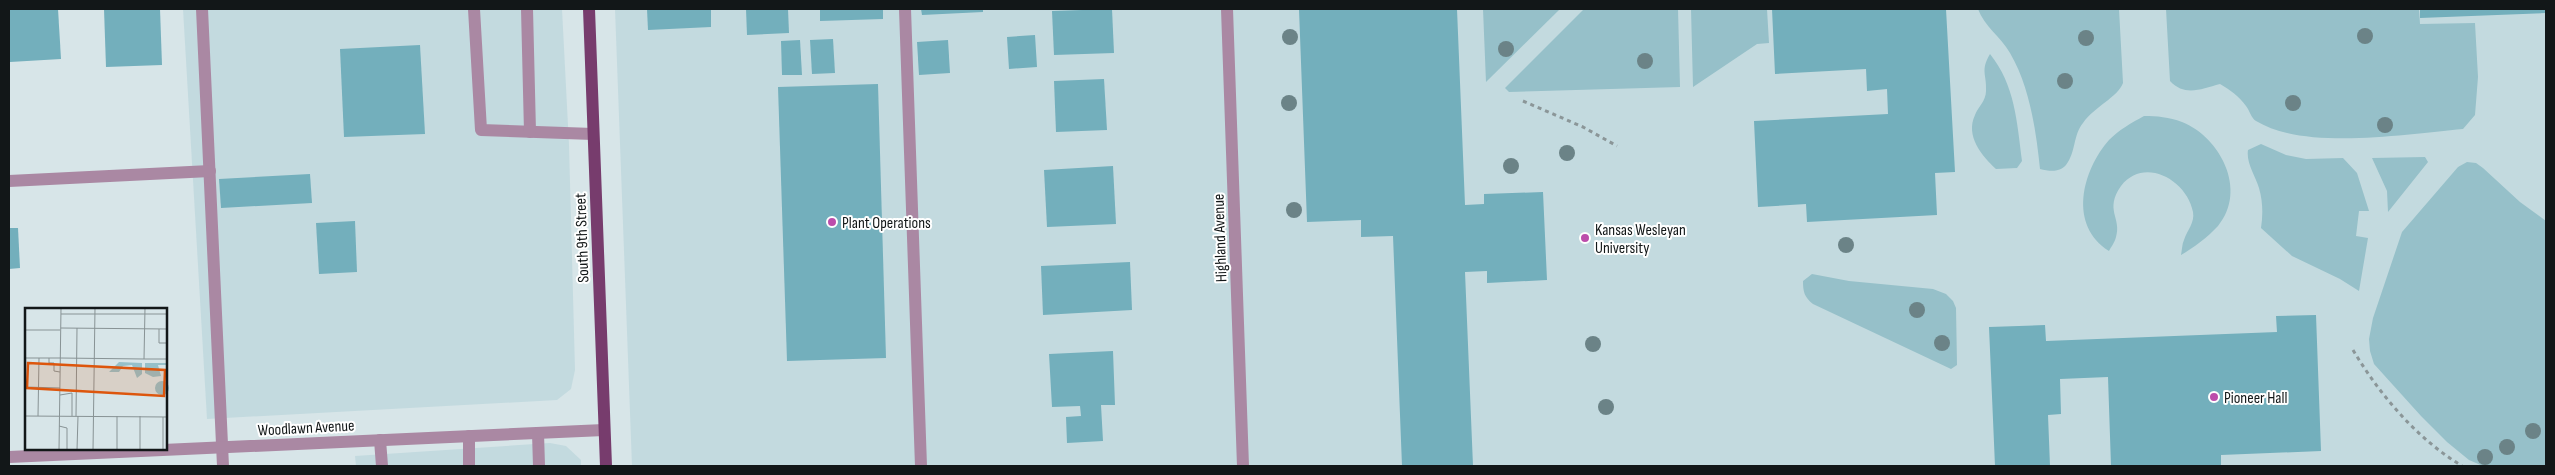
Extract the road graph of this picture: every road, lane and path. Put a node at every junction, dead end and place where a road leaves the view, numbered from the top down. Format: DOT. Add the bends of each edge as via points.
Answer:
graph roads {
  1 [pos="202,9"];
  2 [pos="474,9"];
  3 [pos="527,9"];
  4 [pos="589,9"];
  5 [pos="905,9"];
  6 [pos="1227,9"];
  7 [pos="1523,101"];
  8 [pos="530,132"];
  9 [pos="594,134"];
  10 [pos="1617,146"];
  11 [pos="210,171"];
  12 [pos="9,181"];
  13 [pos="2352,350"];
  14 [pos="604,430"];
  15 [pos="538,433"];
  16 [pos="469,436"];
  17 [pos="380,440"];
  18 [pos="222,447"];
  19 [pos="158,450"];
  20 [pos="168,450"];
  21 [pos="9,457"];
  22 [pos="223,466"];
  23 [pos="382,466"];
  24 [pos="469,466"];
  25 [pos="539,466"];
  26 [pos="606,466"];
  27 [pos="921,466"];
  28 [pos="1243,466"];
  29 [pos="2462,466"];
  1 -- 11 [label="street"];
  2 -- 8 [label="street" via="481,130"];
  3 -- 8 [label="street"];
  4 -- 9 [label="main road, South 9th Street"];
  5 -- 27 [label="street"];
  6 -- 28 [label="street, Highland Avenue"];
  7 -- 10 [label="path" via="1584,127"];
  8 -- 9 [label="street"];
  9 -- 14 [label="main road, South 9th Street"];
  11 -- 12 [label="street"];
  11 -- 18 [label="street"];
  13 -- 29 [label="path" via="2371,380 2406,421"];
  14 -- 15 [label="street, Woodlawn Avenue"];
  14 -- 26 [label="main road, South 9th Street"];
  15 -- 16 [label="street, Woodlawn Avenue"];
  15 -- 25 [label="street"];
  16 -- 17 [label="street, Woodlawn Avenue"];
  16 -- 24 [label="street"];
  17 -- 18 [label="street, Woodlawn Avenue"];
  17 -- 23 [label="street"];
  18 -- 20 [label="street, Woodlawn Avenue"];
  18 -- 22 [label="street"];
  19 -- 21 [label="street, Woodlawn Avenue"];
}
